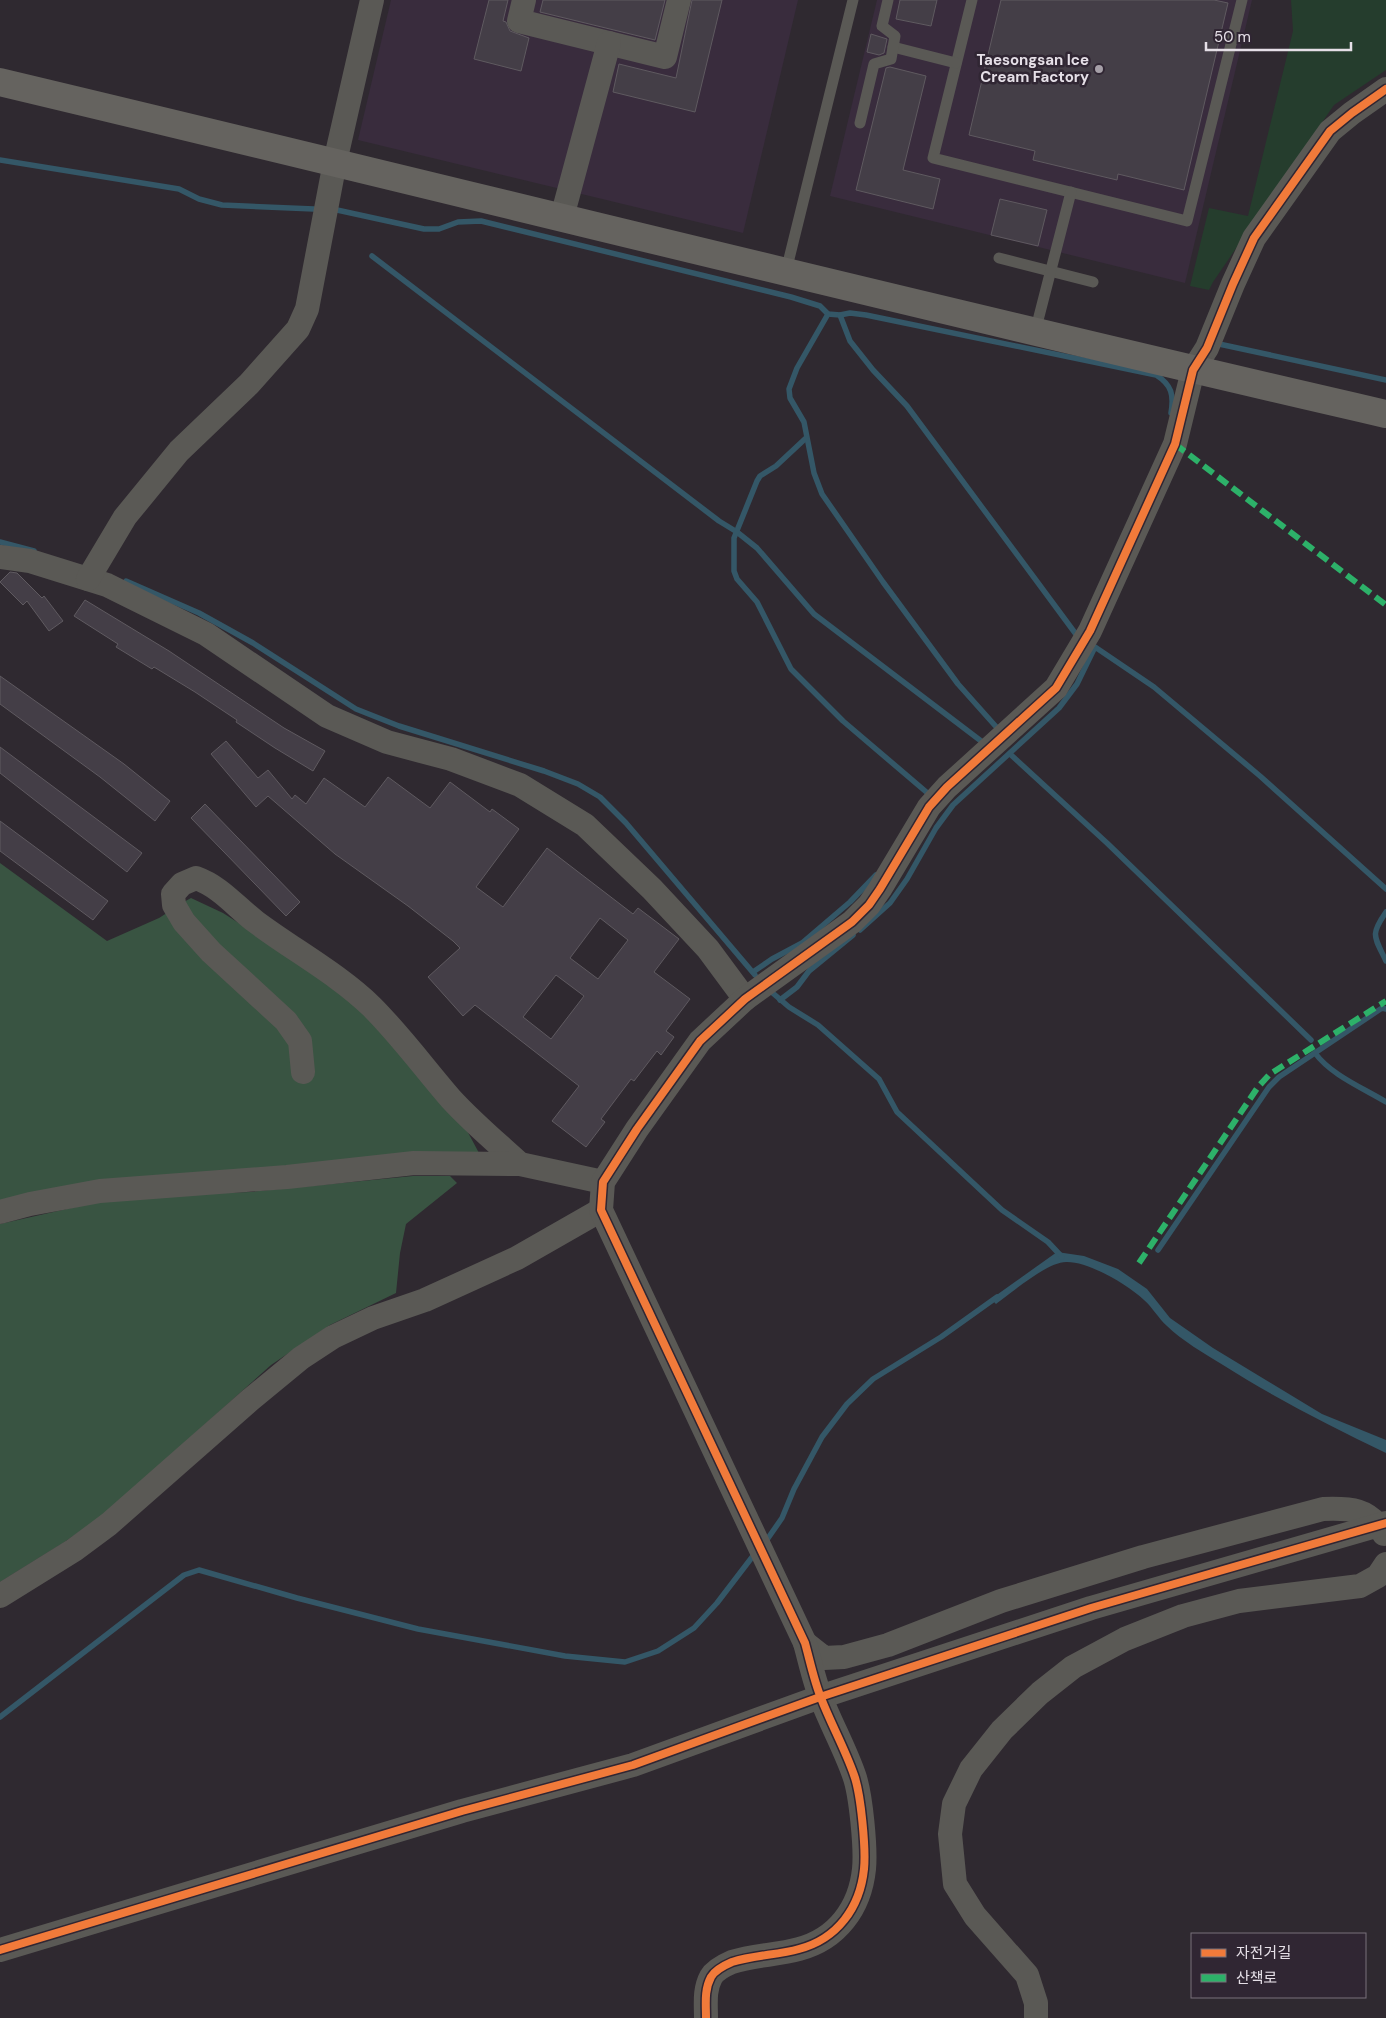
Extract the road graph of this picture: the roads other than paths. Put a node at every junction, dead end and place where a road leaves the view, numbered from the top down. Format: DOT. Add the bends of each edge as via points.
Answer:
graph roads {
  1 [pos="372,0"];
  2 [pos="524,0"];
  3 [pos="678,0"];
  4 [pos="853,0"];
  5 [pos="888,0"];
  6 [pos="972,0"];
  7 [pos="1242,0"];
  8 [pos="609,43"];
  9 [pos="893,47"];
  10 [pos="956,63"];
  11 [pos="0,82"];
  12 [pos="1386,89"];
  13 [pos="860,124"];
  14 [pos="336,162"];
  15 [pos="1071,192"];
  16 [pos="562,217"];
  17 [pos="999,258"];
  18 [pos="786,271"];
  19 [pos="1051,271"];
  20 [pos="1093,282"];
  21 [pos="1035,332"];
  22 [pos="1193,370"];
  23 [pos="1386,414"];
  24 [pos="0,557"];
  25 [pos="92,572"];
  26 [pos="757,991"];
  27 [pos="303,1072"];
  28 [pos="520,1164"];
  29 [pos="603,1182"];
  30 [pos="602,1210"];
  31 [pos="0,1212"];
  32 [pos="1384,1529"];
  33 [pos="1386,1564"];
  34 [pos="0,1596"];
  35 [pos="806,1643"];
  36 [pos="820,1697"];
  37 [pos="0,1950"];
  38 [pos="706,2018"];
  39 [pos="1036,2018"];
  1 -- 14 [label="street"];
  2 -- 8 [label="street" via="519,21"];
  3 -- 8 [label="street" via="665,57"];
  4 -- 18 [label="lane"];
  5 -- 9 [label="lane" via="882,26 895,36"];
  6 -- 10 [label="lane"];
  7 -- 15 [label="lane" via="1187,221"];
  8 -- 16 [label="street"];
  9 -- 10 [label="lane"];
  9 -- 13 [label="lane" via="891,59 874,64"];
  10 -- 15 [label="lane" via="933,158"];
  11 -- 14 [label="street"];
  12 -- 22 [label="street" via="1330,131 1254,238 1207,348"];
  14 -- 16 [label="street"];
  14 -- 25 [label="street" via="307,309 298,329 249,384 180,451 125,517"];
  15 -- 19 [label="lane"];
  16 -- 18 [label="street"];
  17 -- 19 [label="lane"];
  18 -- 21 [label="street"];
  19 -- 20 [label="lane"];
  19 -- 21 [label="lane"];
  21 -- 22 [label="street"];
  22 -- 23 [label="street"];
  22 -- 26 [label="street" via="1175,444 1090,631 1056,688 929,806 869,905 852,922"];
  24 -- 25 [label="street"];
  25 -- 26 [label="street" via="107,585 206,634 327,716 386,742 451,759 520,785 585,825 708,949"];
  26 -- 29 [label="street" via="700,1041"];
  27 -- 28 [label="street" via="300,1041 286,1021 184,922 174,905 173,894 182,884 196,878 221,891 254,921 336,977 371,1006 452,1100"];
  28 -- 29 [label="street"];
  28 -- 31 [label="street" via="414,1163 287,1178 100,1190"];
  29 -- 30 [label="street"];
  30 -- 34 [label="street" via="517,1258 333,1337 250,1400 110,1524"];
  30 -- 35 [label="street"];
  32 -- 35 [label="street" via="1369,1516 1349,1508 1323,1509 1143,1557 1001,1601 888,1646 824,1658"];
  32 -- 36 [label="street" via="1091,1608"];
  33 -- 39 [label="street" via="1378,1576 1360,1586 1239,1601 1183,1616 1125,1639 1073,1667 1040,1693 1002,1730 971,1769 954,1804 950,1834 955,1884 975,1916 1027,1975 1036,2004"];
  35 -- 36 [label="street"];
  36 -- 37 [label="street" via="633,1764 462,1811"];
  36 -- 38 [label="street" via="855,1777 862,1821 864,1868 860,1894 840,1926 820,1942 799,1950 740,1960 725,1965 711,1976 705,1992"];
}
